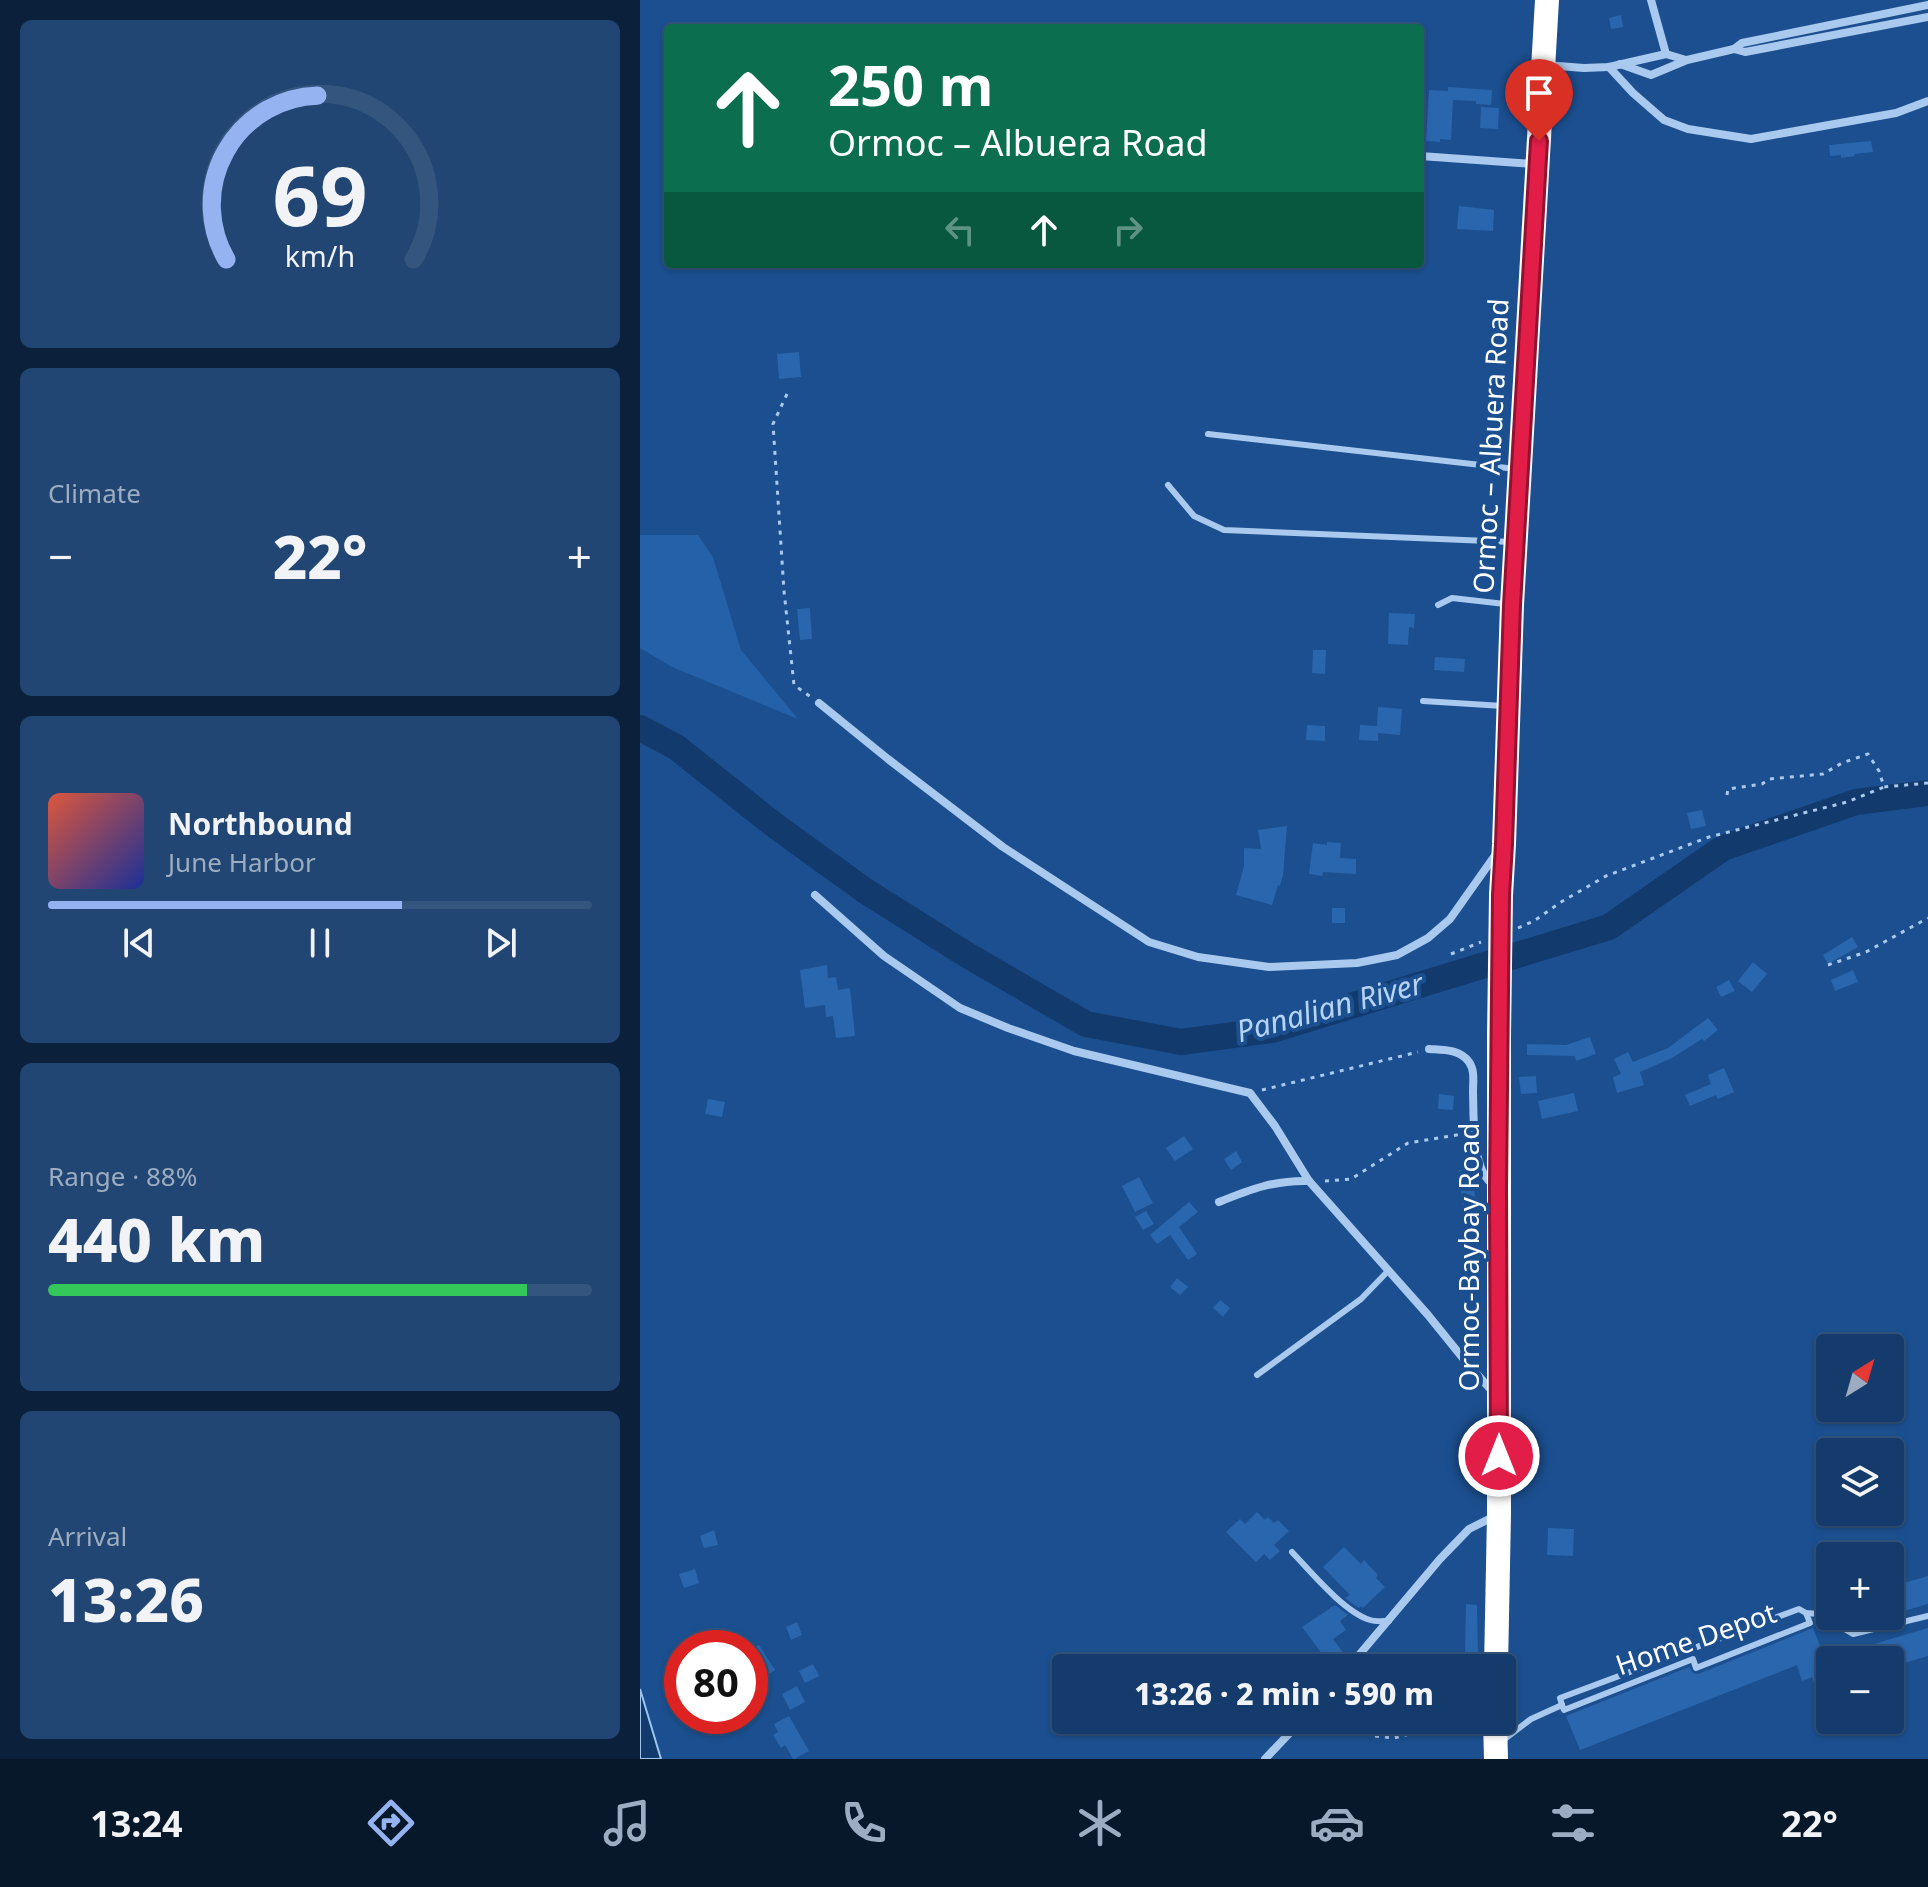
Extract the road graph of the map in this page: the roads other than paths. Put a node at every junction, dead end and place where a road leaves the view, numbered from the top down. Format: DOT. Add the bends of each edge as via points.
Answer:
graph roads {
  1 [pos="1547,0"];
  2 [pos="1651,0"];
  3 [pos="1928,5"];
  4 [pos="1928,17"];
  5 [pos="1734,49"];
  6 [pos="1666,54"];
  7 [pos="1687,60"];
  8 [pos="1620,64"];
  9 [pos="1544,65"];
  10 [pos="1609,67"];
  11 [pos="1928,101"];
  12 [pos="1424,156"];
  13 [pos="1537,165"];
  14 [pos="1208,434"];
  15 [pos="1520,470"];
  16 [pos="1168,485"];
  17 [pos="1515,542"];
  18 [pos="1438,605"];
  19 [pos="1512,605"];
  20 [pos="1423,701"];
  21 [pos="819,703"];
  22 [pos="1509,707"];
  23 [pos="1504,844"];
  24 [pos="815,895"];
  25 [pos="1501,895"];
  26 [pos="1429,1049"];
  27 [pos="1309,1181"];
  28 [pos="1498,1188"];
  29 [pos="1219,1202"];
  30 [pos="1389,1270"];
  31 [pos="1257,1375"];
  32 [pos="1498,1397"];
  33 [pos="1499,1514"];
  34 [pos="1292,1552"];
  35 [pos="1806,1613"];
  36 [pos="1928,1616"];
  37 [pos="1389,1621"];
  38 [pos="1360,1654"];
  39 [pos="1496,1654"];
  40 [pos="1562,1705"];
  41 [pos="1289,1734"];
  42 [pos="1495,1737"];
  43 [pos="1265,1759"];
  1 -- 9 [label="highway, Ormoc – Albuera Road"];
  2 -- 6 [label="street"];
  3 -- 5 [label="street" via="1742,43"];
  4 -- 5 [label="street" via="1745,52"];
  5 -- 7 [label="street"];
  6 -- 7 [label="street"];
  6 -- 8 [label="street"];
  7 -- 8 [label="street" via="1651,75"];
  8 -- 10 [label="street"];
  9 -- 10 [label="street"];
  9 -- 13 [label="highway, Ormoc – Albuera Road"];
  10 -- 11 [label="street" via="1664,120 1751,139 1896,113"];
  12 -- 13 [label="street"];
  13 -- 15 [label="highway, Ormoc – Albuera Road"];
  14 -- 15 [label="lane"];
  15 -- 17 [label="highway, Ormoc – Albuera Road"];
  16 -- 17 [label="lane" via="1194,516 1224,530"];
  17 -- 19 [label="highway, Ormoc – Albuera Road"];
  18 -- 19 [label="lane" via="1452,598"];
  19 -- 22 [label="highway, Ormoc – Albuera Road"];
  20 -- 22 [label="lane"];
  21 -- 23 [label="street" via="1003,847 1149,942 1198,957 1269,967 1357,963 1397,955 1450,919"];
  22 -- 23 [label="highway, Ormoc – Albuera Road"];
  23 -- 25 [label="highway, Ormoc – Albuera Road"];
  24 -- 27 [label="street" via="884,956 960,1008 1074,1051 1250,1093"];
  25 -- 28 [label="highway, Ormoc-Baybay Road, bridge"];
  26 -- 28 [label="street" via="1460,1054 1469,1062 1480,1167"];
  27 -- 29 [label="street" via="1251,1188"];
  27 -- 30 [label="street"];
  28 -- 32 [label="highway, Ormoc-Baybay Road"];
  30 -- 31 [label="lane" via="1361,1299"];
  30 -- 32 [label="street"];
  32 -- 33 [label="highway, Ormoc-Baybay Road"];
  33 -- 37 [label="street" via="1469,1529"];
  33 -- 39 [label="highway, Ormoc-Baybay Road"];
  34 -- 37 [label="lane" via="1359,1615 1373,1622"];
  35 -- 36 [label="lane" via="1819,1614 1853,1634"];
  35 -- 40 [label="lane, Home Depot" via="1799,1609 1560,1698"];
  35 -- 40 [label="lane, Home Depot" via="1810,1623 1696,1668 1693,1659 1564,1710"];
  37 -- 38 [label="street"];
  40 -- 42 [label="lane"];
  41 -- 43 [label="street"];
}
